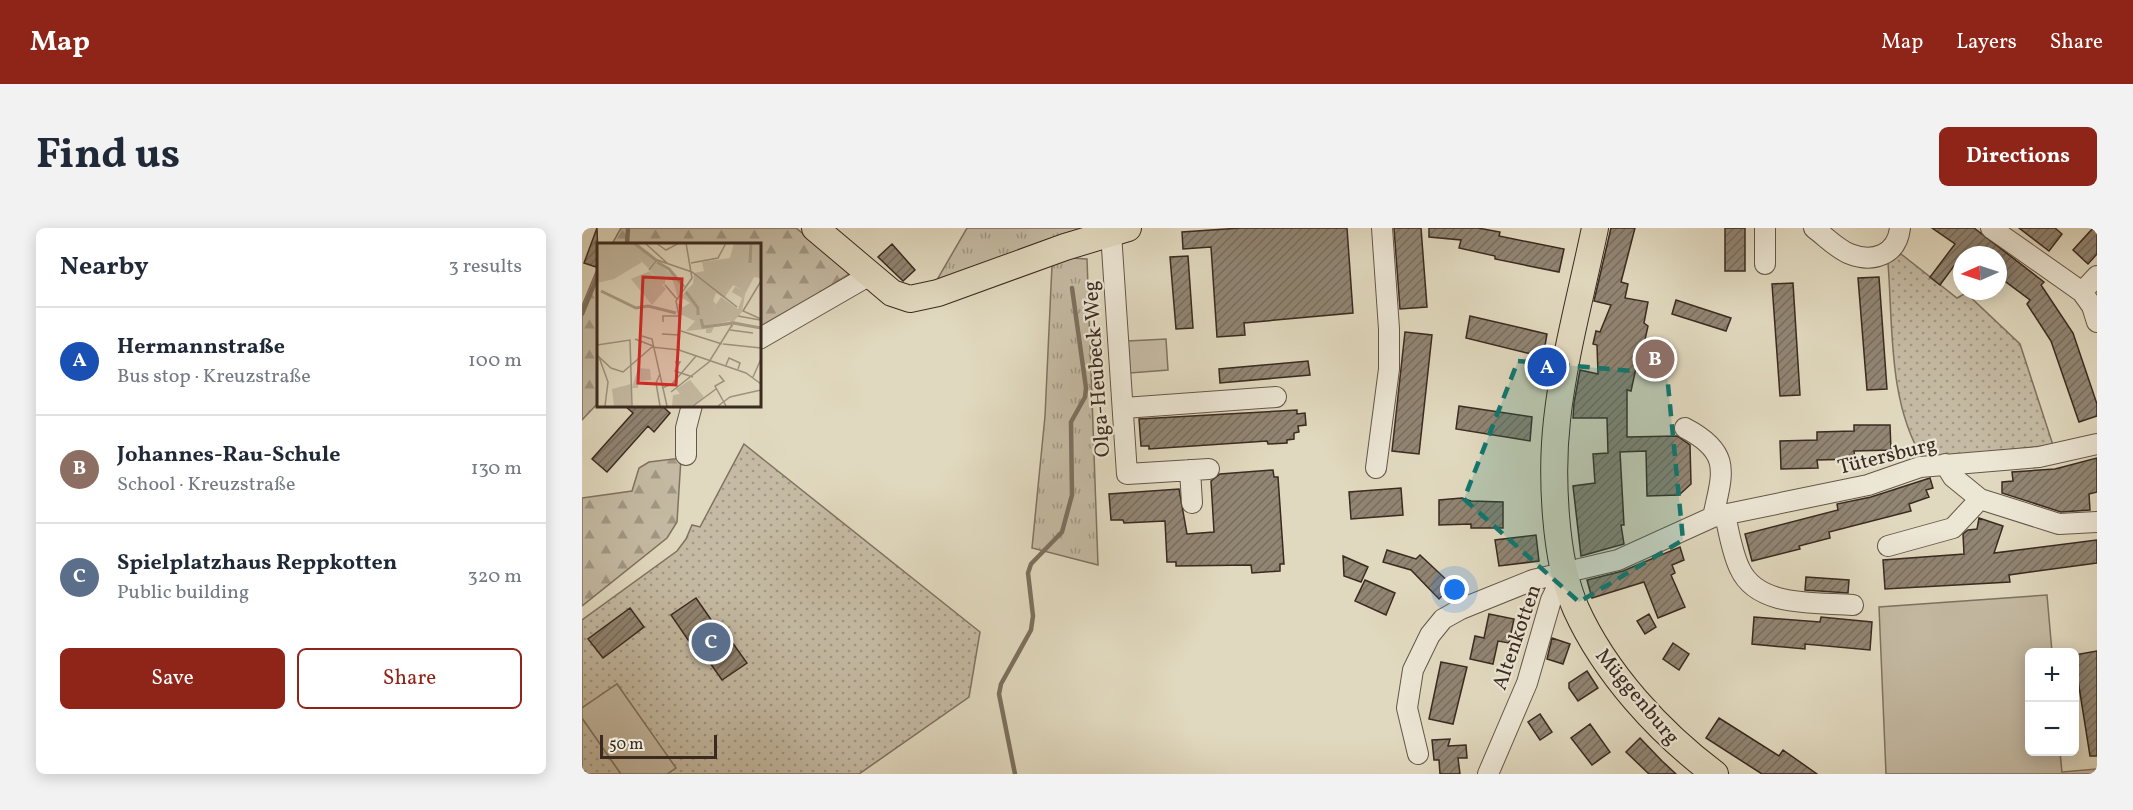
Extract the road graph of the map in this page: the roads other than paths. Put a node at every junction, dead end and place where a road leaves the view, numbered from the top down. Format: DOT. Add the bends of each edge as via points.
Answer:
graph roads {
  1 [pos="815,228"];
  2 [pos="1382,228"];
  3 [pos="1595,228"];
  4 [pos="1765,228"];
  5 [pos="1814,228"];
  6 [pos="1900,228"];
  7 [pos="1991,228"];
  8 [pos="1120,230"];
  9 [pos="1765,264"];
  10 [pos="870,275"];
  11 [pos="2097,276"];
  12 [pos="2082,292"];
  13 [pos="2097,322"];
  14 [pos="760,338"];
  15 [pos="1276,397"];
  16 [pos="692,406"];
  17 [pos="1124,408"];
  18 [pos="1685,428"];
  19 [pos="2097,444"];
  20 [pos="686,455"];
  21 [pos="1945,464"];
  22 [pos="1376,468"];
  23 [pos="1980,499"];
  24 [pos="1192,503"];
  25 [pos="1719,516"];
  26 [pos="2097,522"];
  27 [pos="1888,546"];
  28 [pos="1565,571"];
  29 [pos="1853,605"];
  30 [pos="1418,754"];
  31 [pos="1488,774"];
  32 [pos="1715,774"];
  1 -- 10 [label="main road"];
  2 -- 22 [label="street" via="1389,369"];
  3 -- 28 [label="main road, Müggenburg" via="1557,418 1554,474"];
  4 -- 9 [label="street"];
  5 -- 6 [label="street" via="1848,254 1872,257 1891,250"];
  7 -- 12 [label="street"];
  8 -- 10 [label="main road" via="919,298 899,297"];
  8 -- 17 [label="street, Olga-Heubeck-Weg"];
  10 -- 14 [label="street"];
  11 -- 12 [label="street"];
  12 -- 13 [label="street"];
  15 -- 17 [label="street"];
  16 -- 20 [label="street" via="686,428"];
  17 -- 24 [label="street, Olga-Heubeck-Weg" via="1127,474 1199,470"];
  18 -- 25 [label="street" via="1709,445 1723,473"];
  19 -- 21 [label="street, Tütersburg" via="2039,457"];
  21 -- 23 [label="street" via="1953,477"];
  21 -- 25 [label="street, Tütersburg" via="1920,467 1812,499"];
  23 -- 26 [label="street" via="2059,524"];
  23 -- 27 [label="street" via="1953,528"];
  25 -- 28 [label="street, Tütersburg" via="1696,522 1618,560"];
  25 -- 29 [label="street" via="1739,568 1758,592 1794,600"];
  28 -- 30 [label="street, Altenkotten" via="1461,609 1443,620 1430,635 1413,670 1408,691 1409,717"];
  28 -- 31 [label="street, Altenkotten" via="1551,600 1527,683"];
  28 -- 32 [label="main road, Müggenburg" via="1575,607 1594,644 1621,681 1678,744"];
}
